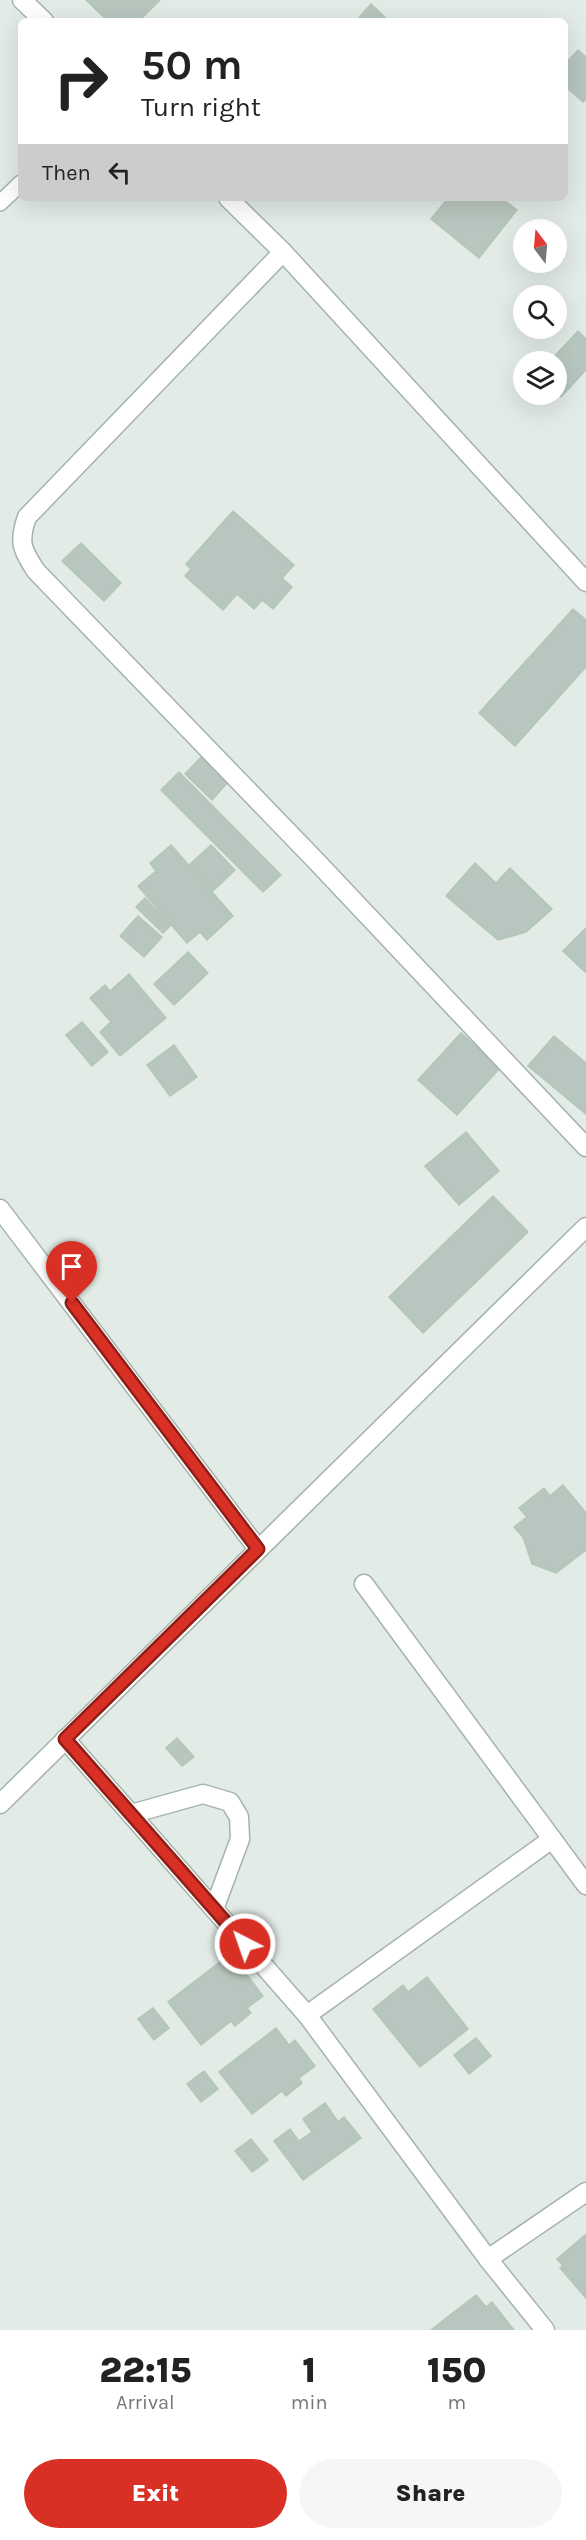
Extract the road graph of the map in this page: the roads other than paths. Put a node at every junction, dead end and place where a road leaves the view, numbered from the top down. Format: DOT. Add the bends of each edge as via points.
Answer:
graph roads {
  1 [pos="21,0"];
  2 [pos="41,18"];
  3 [pos="18,186"];
  4 [pos="231,201"];
  5 [pos="0,203"];
  6 [pos="284,252"];
  7 [pos="586,582"];
  8 [pos="586,1148"];
  9 [pos="0,1209"];
  10 [pos="586,1227"];
  11 [pos="258,1549"];
  12 [pos="364,1584"];
  13 [pos="65,1739"];
  14 [pos="0,1804"];
  15 [pos="131,1814"];
  16 [pos="552,1839"];
  17 [pos="586,1885"];
  18 [pos="214,1909"];
  19 [pos="307,2015"];
  20 [pos="586,2192"];
  21 [pos="488,2259"];
  22 [pos="545,2330"];
  1 -- 2 [label="street"];
  3 -- 5 [label="lane"];
  4 -- 6 [label="street"];
  6 -- 7 [label="street"];
  6 -- 8 [label="street" via="27,517 21,535 24,553 36,571"];
  9 -- 11 [label="street"];
  10 -- 11 [label="street"];
  11 -- 13 [label="street"];
  12 -- 16 [label="street"];
  13 -- 14 [label="street"];
  13 -- 15 [label="street"];
  15 -- 18 [label="street"];
  15 -- 18 [label="street" via="203,1794 230,1802 239,1817 240,1839"];
  16 -- 17 [label="street"];
  16 -- 19 [label="street"];
  18 -- 19 [label="street"];
  19 -- 21 [label="street"];
  20 -- 21 [label="street"];
  21 -- 22 [label="street"];
}
